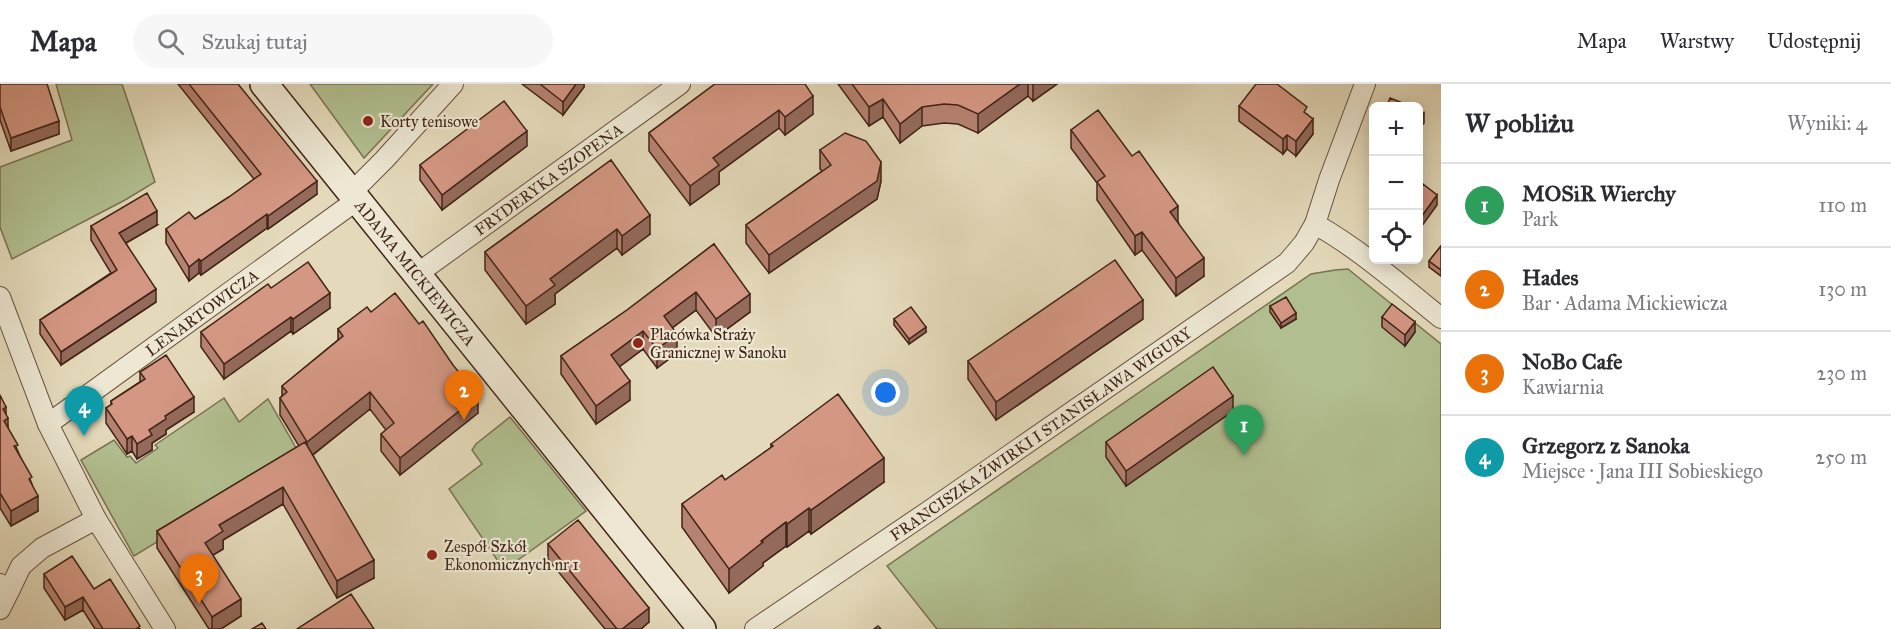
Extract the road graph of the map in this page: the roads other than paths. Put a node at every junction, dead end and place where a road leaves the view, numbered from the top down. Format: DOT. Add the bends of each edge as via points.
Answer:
graph roads {
  1 [pos="264,84"];
  2 [pos="453,84"];
  3 [pos="680,84"];
  4 [pos="1364,84"];
  5 [pos="354,196"];
  6 [pos="1315,224"];
  7 [pos="417,274"];
  8 [pos="0,297"];
  9 [pos="1441,318"];
  10 [pos="48,424"];
  11 [pos="96,519"];
  12 [pos="5,587"];
  13 [pos="0,609"];
  14 [pos="165,629"];
  15 [pos="702,629"];
  16 [pos="755,629"];
  1 -- 5 [label="street, ADAMA MICKIEWICZA"];
  2 -- 5 [label="street, LENARTOWICZA"];
  3 -- 7 [label="street, FRYDERYKA SZOPENA"];
  4 -- 6 [label="street, FRANCISZKA ŻWIRKI I STANISŁAWA WIGURY"];
  5 -- 7 [label="street, ADAMA MICKIEWICZA"];
  5 -- 10 [label="street, LENARTOWICZA"];
  6 -- 9 [label="street" via="1367,259"];
  6 -- 16 [label="street, FRANCISZKA ŻWIRKI I STANISŁAWA WIGURY" via="1287,263 1266,279"];
  7 -- 15 [label="street, ADAMA MICKIEWICZA"];
  8 -- 10 [label="street"];
  10 -- 11 [label="street"];
  11 -- 12 [label="street" via="42,548"];
  11 -- 14 [label="street"];
  12 -- 13 [label="street"];
}
